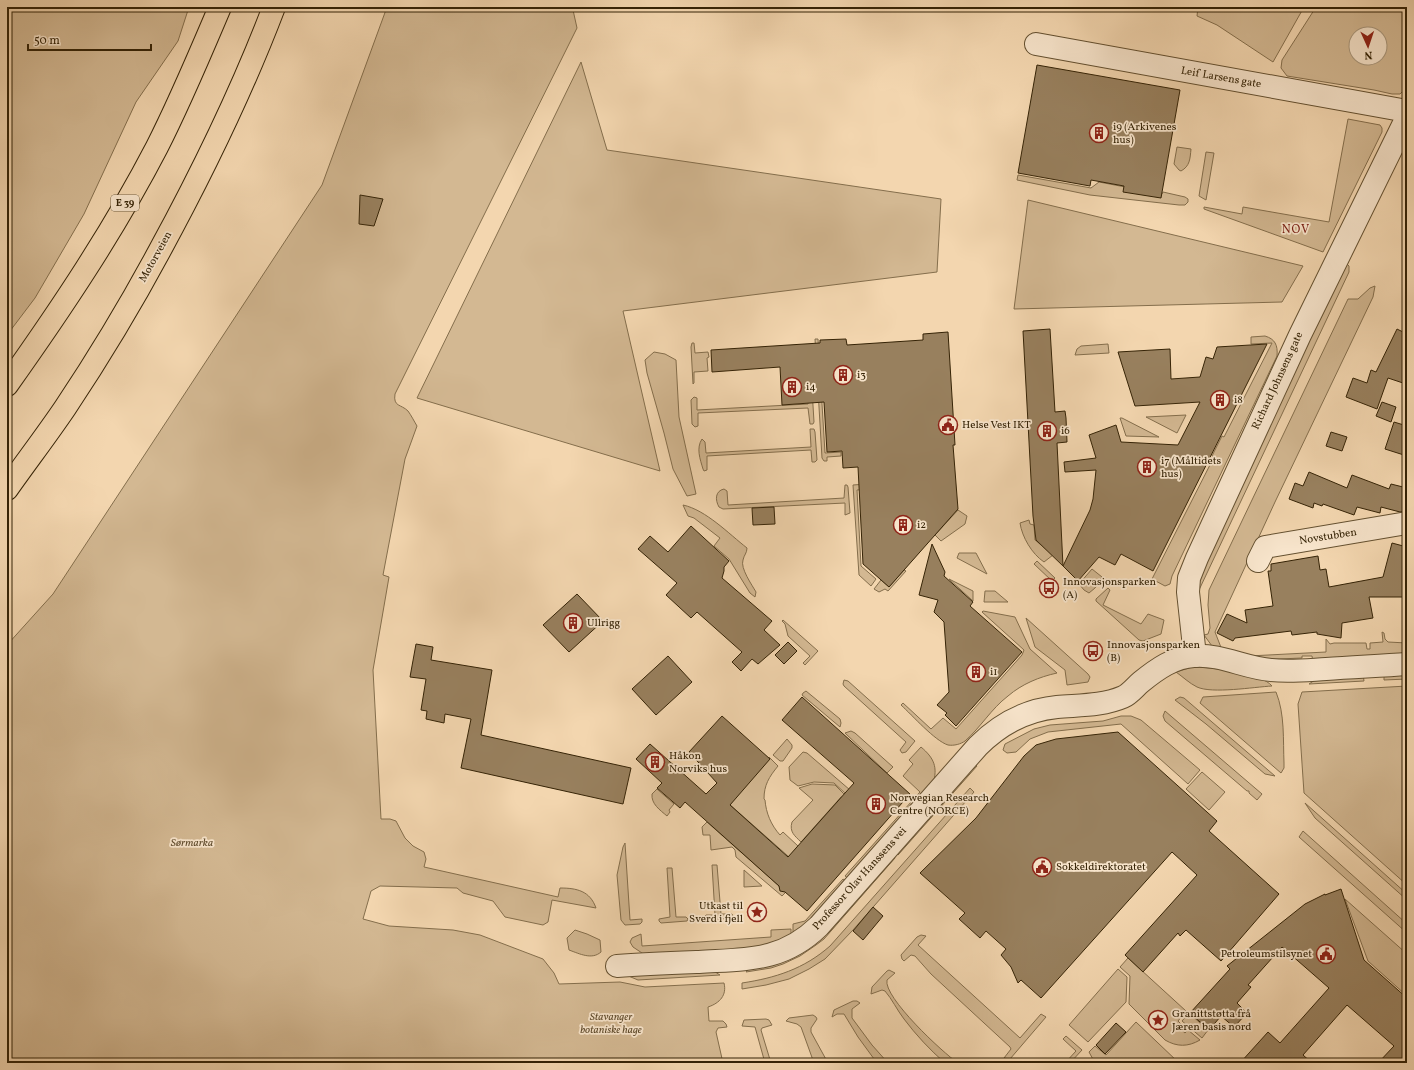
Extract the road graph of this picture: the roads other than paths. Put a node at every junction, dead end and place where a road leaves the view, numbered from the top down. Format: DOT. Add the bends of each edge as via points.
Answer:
graph roads {
  1 [pos="220,7"];
  2 [pos="274,7"];
  3 [pos="1036,44"];
  4 [pos="1407,111"];
  5 [pos="1407,117"];
  6 [pos="7,385"];
  7 [pos="7,489"];
  8 [pos="1407,524"];
  9 [pos="1258,561"];
  10 [pos="1194,656"];
  11 [pos="1407,664"];
  12 [pos="617,966"];
  1 -- 6 [label="highway, E 39" via="153,154 104,240"];
  2 -- 7 [label="highway, Motorveien" via="222,131 129,306 65,408"];
  3 -- 4 [label="street, Leif Larsens gate"];
  5 -- 10 [label="street, Richard Johnsens gate" via="1300,335 1196,558 1188,592"];
  8 -- 9 [label="street, Novstubben" via="1265,547"];
  10 -- 11 [label="street, Professor Olav Hanssens vei" via="1212,656 1254,668 1278,671"];
  10 -- 12 [label="street, Professor Olav Hanssens vei" via="1159,668 1123,697 1092,704 1042,709 1024,714 1002,725 978,746 819,926 802,941 771,955 754,959"];
}
